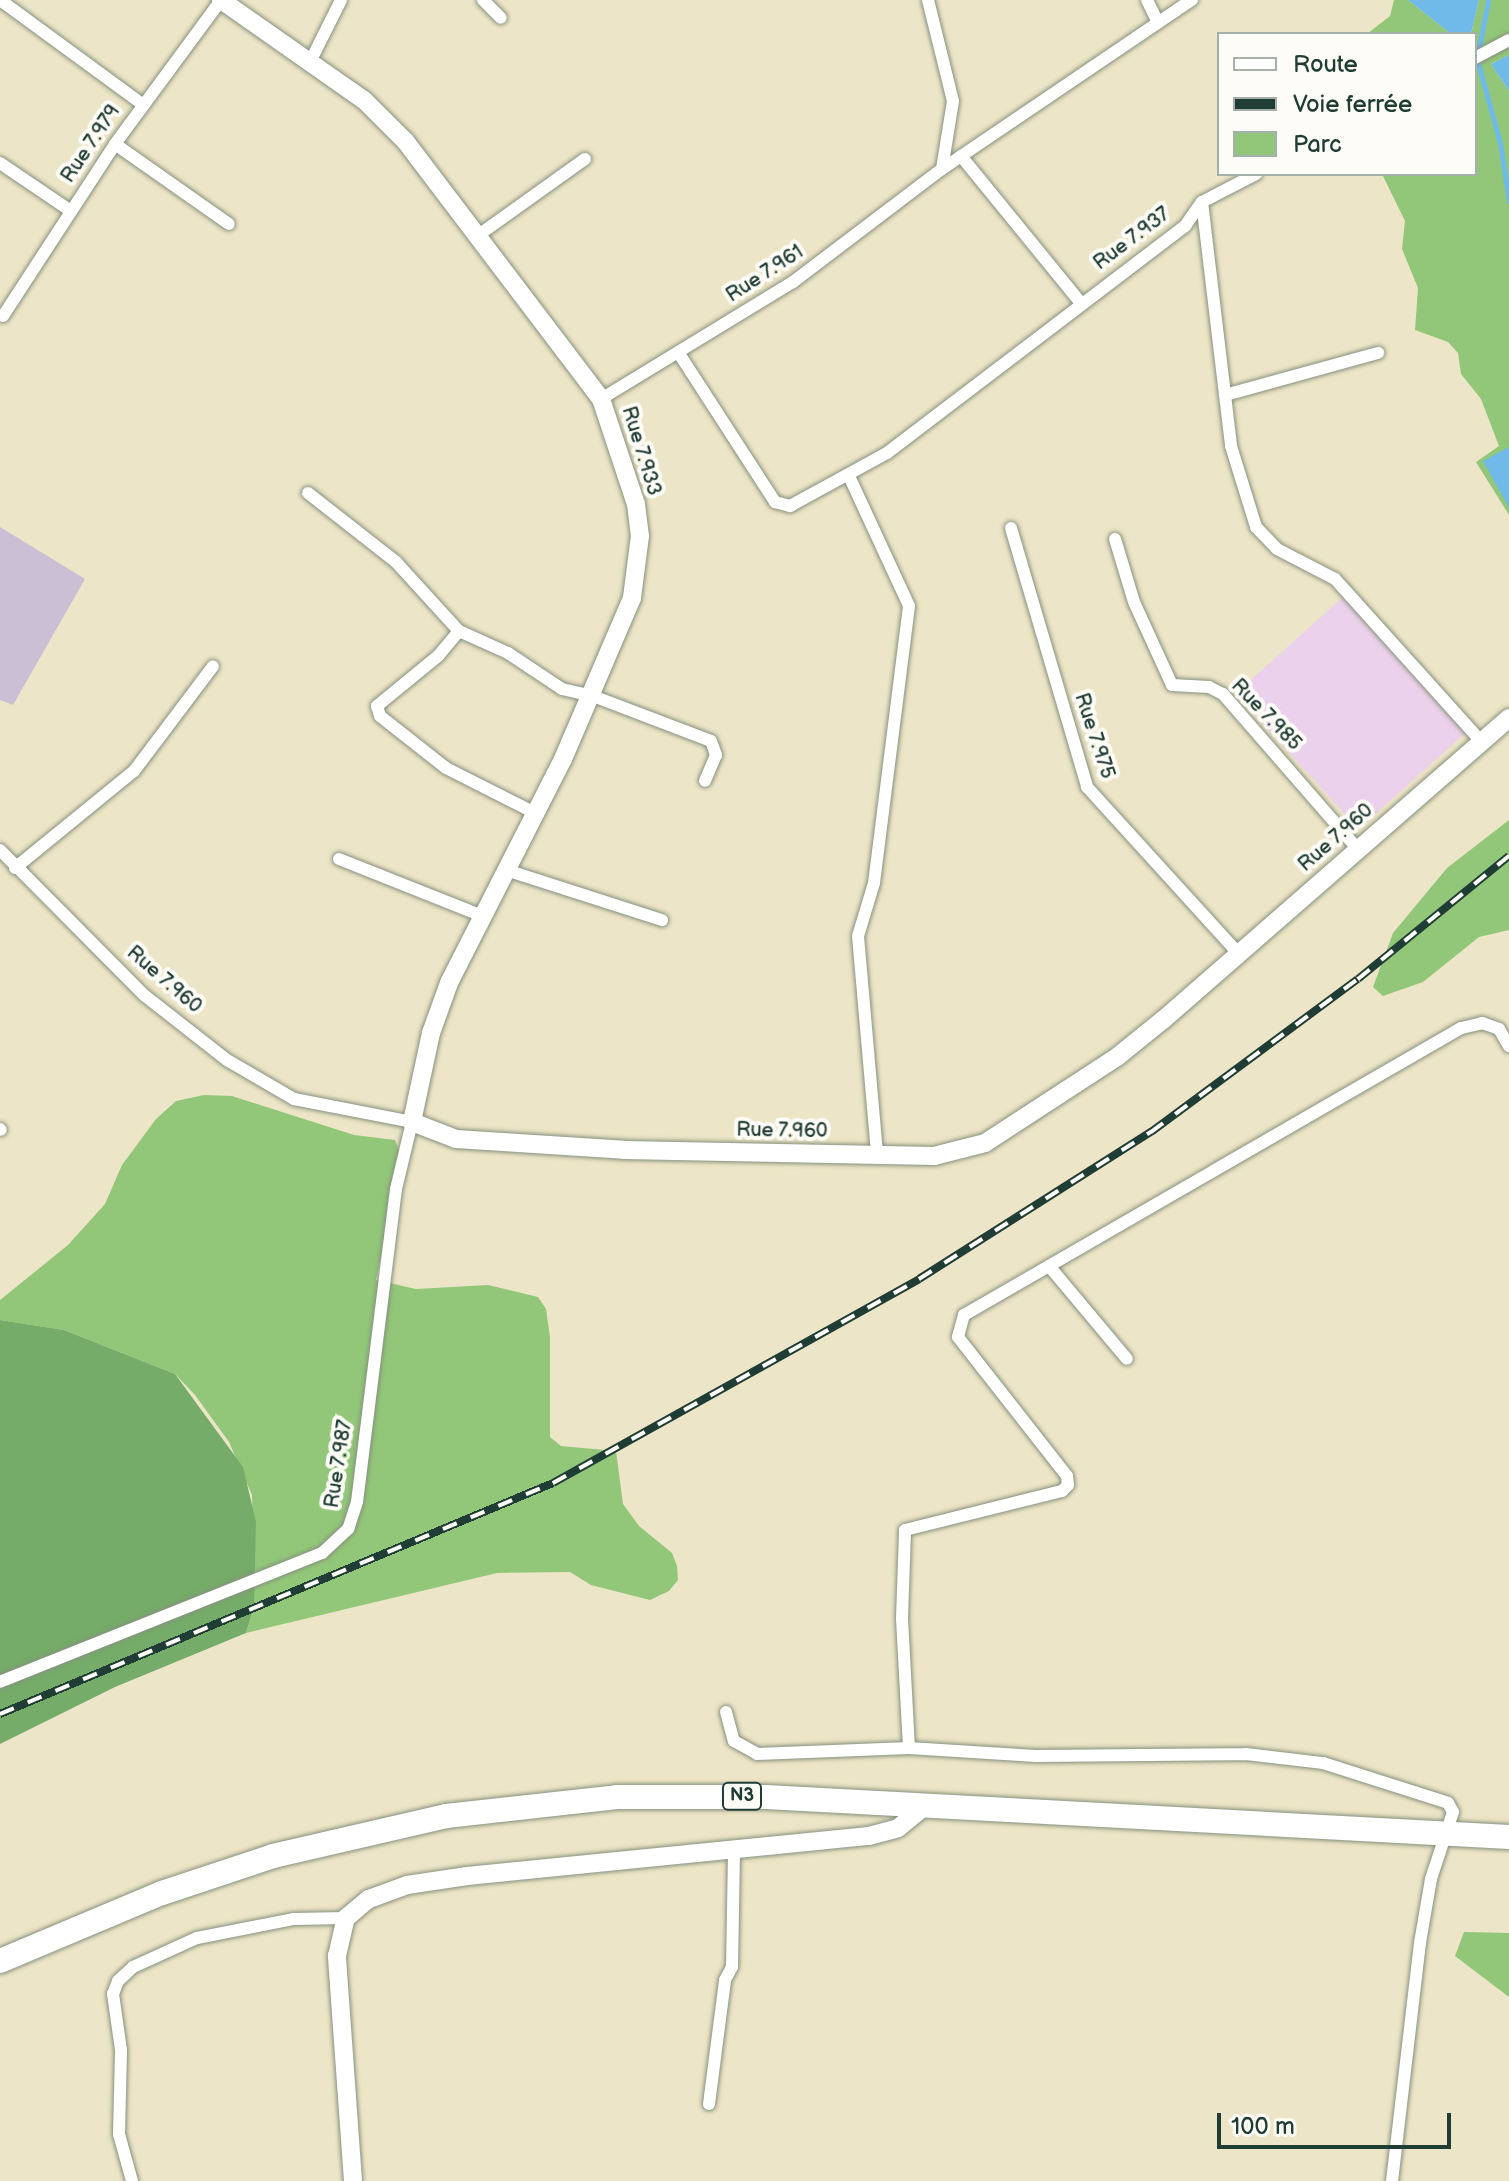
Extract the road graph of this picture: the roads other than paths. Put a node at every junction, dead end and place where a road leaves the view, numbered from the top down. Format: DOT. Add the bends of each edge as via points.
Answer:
graph roads {
  1 [pos="0,0"];
  2 [pos="221,0"];
  3 [pos="341,0"];
  4 [pos="483,0"];
  5 [pos="928,0"];
  6 [pos="1147,0"];
  7 [pos="1192,0"];
  8 [pos="501,18"];
  9 [pos="1158,23"];
  10 [pos="1509,40"];
  11 [pos="1477,57"];
  12 [pos="311,60"];
  13 [pos="142,104"];
  14 [pos="115,144"];
  15 [pos="961,156"];
  16 [pos="585,159"];
  17 [pos="0,163"];
  18 [pos="942,169"];
  19 [pos="1252,176"];
  20 [pos="1202,202"];
  21 [pos="71,211"];
  22 [pos="229,224"];
  23 [pos="476,237"];
  24 [pos="1080,302"];
  25 [pos="3,316"];
  26 [pos="678,352"];
  27 [pos="1378,353"];
  28 [pos="1225,395"];
  29 [pos="601,399"];
  30 [pos="849,476"];
  31 [pos="308,493"];
  32 [pos="1011,528"];
  33 [pos="1115,539"];
  34 [pos="459,631"];
  35 [pos="213,666"];
  36 [pos="593,696"];
  37 [pos="1509,718"];
  38 [pos="1482,742"];
  39 [pos="705,781"];
  40 [pos="535,813"];
  41 [pos="1357,848"];
  42 [pos="0,850"];
  43 [pos="339,859"];
  44 [pos="15,868"];
  45 [pos="506,870"];
  46 [pos="482,916"];
  47 [pos="662,920"];
  48 [pos="1239,954"];
  49 [pos="1509,1046"];
  50 [pos="412,1122"];
  51 [pos="877,1154"];
  52 [pos="1049,1266"];
  53 [pos="1127,1359"];
  54 [pos="0,1682"];
  55 [pos="726,1712"];
  56 [pos="909,1748"];
  57 [pos="923,1808"];
  58 [pos="1446,1834"];
  59 [pos="1509,1837"];
  60 [pos="734,1848"];
  61 [pos="346,1918"];
  62 [pos="0,1961"];
  63 [pos="709,2104"];
  64 [pos="132,2181"];
  65 [pos="353,2181"];
  66 [pos="1392,2181"];
  1 -- 13 [label="street"];
  2 -- 12 [label="street, Rue 7.933"];
  2 -- 13 [label="street, Rue 7.979"];
  3 -- 12 [label="street"];
  4 -- 8 [label="street"];
  5 -- 18 [label="street" via="953,101"];
  6 -- 9 [label="street"];
  7 -- 9 [label="street, Rue 7.961"];
  9 -- 15 [label="street, Rue 7.961"];
  10 -- 11 [label="street"];
  12 -- 23 [label="street, Rue 7.933" via="385,119"];
  13 -- 14 [label="street, Rue 7.979"];
  14 -- 21 [label="street, Rue 7.979"];
  14 -- 22 [label="street"];
  15 -- 18 [label="street, Rue 7.961"];
  15 -- 24 [label="street"];
  16 -- 23 [label="street"];
  17 -- 21 [label="street"];
  18 -- 26 [label="street, Rue 7.961" via="793,282"];
  19 -- 20 [label="street"];
  20 -- 24 [label="street, Rue 7.937" via="1185,226"];
  20 -- 28 [label="street, Rue 7.937"];
  21 -- 25 [label="street, Rue 7.979"];
  23 -- 29 [label="street, Rue 7.933"];
  24 -- 30 [label="street, Rue 7.937" via="887,453"];
  26 -- 29 [label="street, Rue 7.961"];
  26 -- 30 [label="street, Rue 7.937" via="775,502 790,506"];
  27 -- 28 [label="street"];
  28 -- 38 [label="street, Rue 7.937" via="1231,446 1256,527 1277,549 1335,579"];
  29 -- 36 [label="street, Rue 7.933" via="630,477 640,536 632,598"];
  30 -- 51 [label="street" via="909,606 874,883 858,936"];
  31 -- 34 [label="street" via="396,562"];
  32 -- 48 [label="street, Rue 7.975" via="1087,787"];
  33 -- 41 [label="street, Rue 7.985" via="1134,602 1172,685 1209,687 1223,694"];
  34 -- 36 [label="street" via="508,653 553,685"];
  34 -- 40 [label="street" via="438,656 377,706 380,716 446,768"];
  35 -- 44 [label="street" via="134,771"];
  36 -- 39 [label="street" via="711,741 716,755"];
  36 -- 40 [label="street, Rue 7.933"];
  37 -- 38 [label="street, Rue 7.960"];
  38 -- 41 [label="street, Rue 7.960"];
  40 -- 45 [label="street, Rue 7.933"];
  41 -- 48 [label="street, Rue 7.960"];
  42 -- 44 [label="street, Rue 7.960"];
  43 -- 46 [label="street"];
  44 -- 50 [label="street, Rue 7.960" via="144,995 252,1077 294,1099"];
  45 -- 46 [label="street, Rue 7.933"];
  45 -- 47 [label="street"];
  46 -- 50 [label="street, Rue 7.933" via="431,1033"];
  48 -- 51 [label="street, Rue 7.960" via="1117,1057 985,1143 934,1156"];
  49 -- 52 [label="street" via="1499,1029 1482,1023 1461,1028"];
  50 -- 51 [label="street, Rue 7.960" via="476,1141 624,1150"];
  50 -- 54 [label="street, Rue 7.987" via="396,1189 357,1502 348,1529 322,1553"];
  52 -- 53 [label="street"];
  52 -- 56 [label="street" via="964,1315 958,1337 1067,1476 1068,1485 1062,1491 905,1530 902,1618"];
  55 -- 56 [label="street" via="734,1741 757,1754"];
  56 -- 58 [label="street" via="1036,1756 1246,1754 1323,1763 1437,1795 1453,1812"];
  57 -- 58 [label="highway, N3"];
  57 -- 60 [label="street" via="882,1834"];
  57 -- 62 [label="highway, N3" via="766,1797 617,1797 446,1816 219,1871"];
  58 -- 59 [label="highway, N3"];
  58 -- 66 [label="street" via="1420,1943"];
  60 -- 61 [label="street" via="407,1885 369,1899"];
  60 -- 63 [label="street" via="732,1967 725,1980"];
  61 -- 64 [label="street" via="294,1919 197,1938 133,1967 118,1981 113,1994 121,2050 119,2134"];
  61 -- 65 [label="street" via="337,1956"];
}
